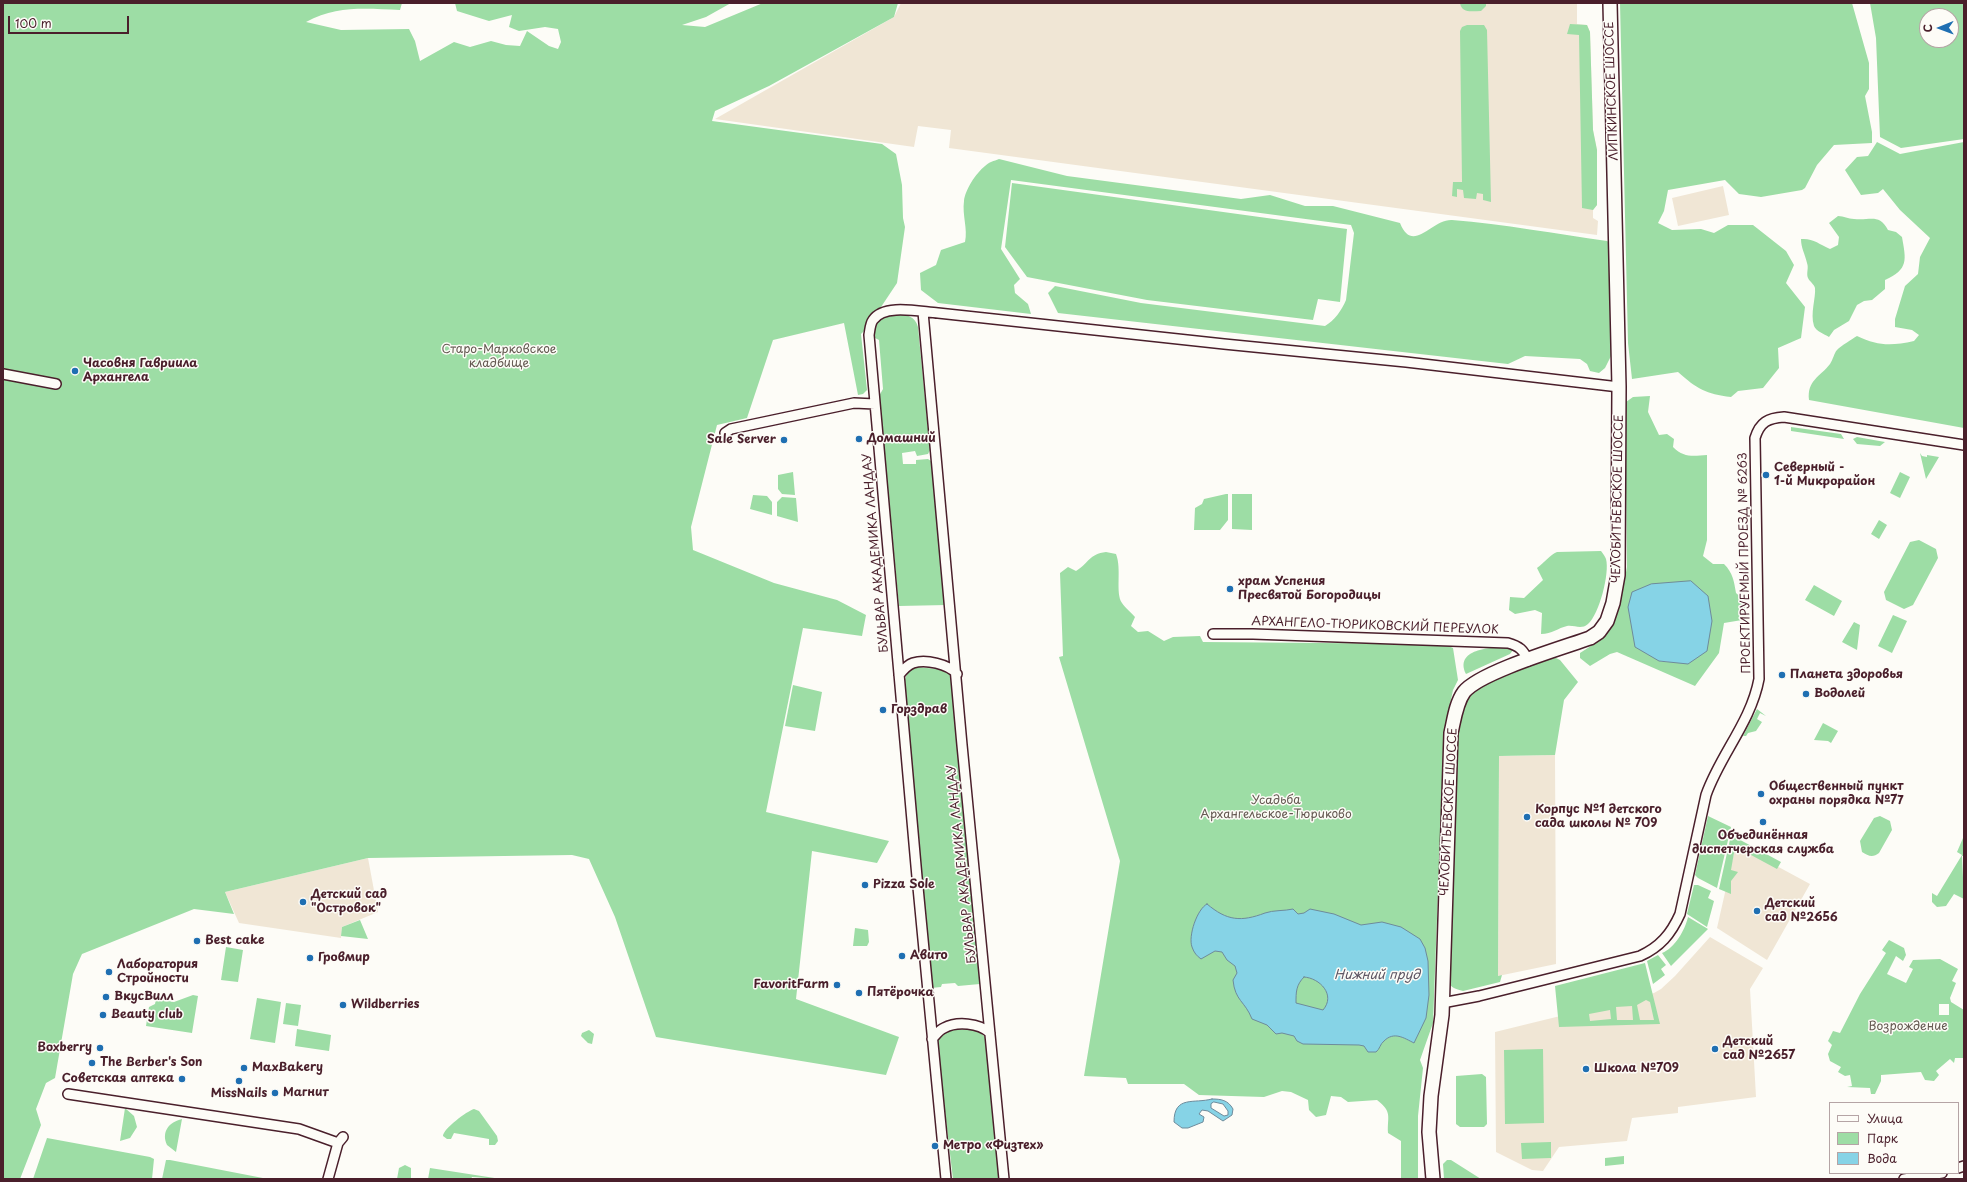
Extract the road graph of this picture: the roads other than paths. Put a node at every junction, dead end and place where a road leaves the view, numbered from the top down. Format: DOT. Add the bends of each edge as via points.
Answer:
graph roads {
  1 [pos="1610,3"];
  2 [pos="1615,178"];
  3 [pos="923,312"];
  4 [pos="3,374"];
  5 [pos="56,384"];
  6 [pos="1619,387"];
  7 [pos="875,404"];
  8 [pos="725,433"];
  9 [pos="1964,445"];
  10 [pos="1213,634"];
  11 [pos="1528,661"];
  12 [pos="956,674"];
  13 [pos="899,675"];
  14 [pos="1442,1003"];
  15 [pos="990,1033"];
  16 [pos="932,1039"];
  17 [pos="68,1094"];
  18 [pos="1936,1174"];
  19 [pos="328,1179"];
  20 [pos="946,1179"];
  21 [pos="1004,1179"];
  22 [pos="1433,1179"];
  23 [pos="1904,1179"];
  1 -- 2 [label="street, ЛИПКИНСКОЕ ШОССЕ"];
  2 -- 6 [label="street, ЧЕЛОБИТЬЕВСКОЕ ШОССЕ"];
  3 -- 6 [label="street" via="1406,362"];
  3 -- 7 [label="street, БУЛЬВАР АКАДЕМИКА ЛАНДАУ" via="890,310 872,320 868,335"];
  3 -- 12 [label="street, БУЛЬВАР АКАДЕМИКА ЛАНДАУ"];
  4 -- 5 [label="street"];
  6 -- 11 [label="street, ЧЕЛОБИТЬЕВСКОЕ ШОССЕ" via="1618,575 1607,622 1590,638"];
  7 -- 8 [label="street" via="854,403 731,429"];
  7 -- 13 [label="street, БУЛЬВАР АКАДЕМИКА ЛАНДАУ"];
  9 -- 14 [label="street, ПРОЕКТИРУЕМЫЙ ПРОЕЗД № 6263" via="1784,417 1767,419 1762,423 1755,438 1759,679 1753,703 1711,779 1680,914 1674,928 1656,948 1640,956"];
  10 -- 11 [label="street, АРХАНГЕЛО-ТЮРИКОВСКИЙ ПЕРЕУЛОК" via="1508,643 1525,651"];
  11 -- 14 [label="street, ЧЕЛОБИТЬЕВСКОЕ ШОССЕ" via="1494,673 1470,686 1460,699 1455,713 1451,733"];
  12 -- 13 [label="street" via="945,665 922,662 908,665"];
  12 -- 15 [label="street, БУЛЬВАР АКАДЕМИКА ЛАНДАУ"];
  13 -- 16 [label="street, БУЛЬВАР АКАДЕМИКА ЛАНДАУ"];
  14 -- 22 [label="street, ЧЕЛОБИТЬЕВСКОЕ ШОССЕ" via="1429,1132"];
  15 -- 16 [label="street" via="976,1025 948,1026 942,1028"];
  15 -- 21 [label="street, БУЛЬВАР АКАДЕМИКА ЛАНДАУ"];
  16 -- 20 [label="street, БУЛЬВАР АКАДЕМИКА ЛАНДАУ"];
  17 -- 19 [label="street" via="299,1128 341,1140"];
  18 -- 23 [label="street"];
}
